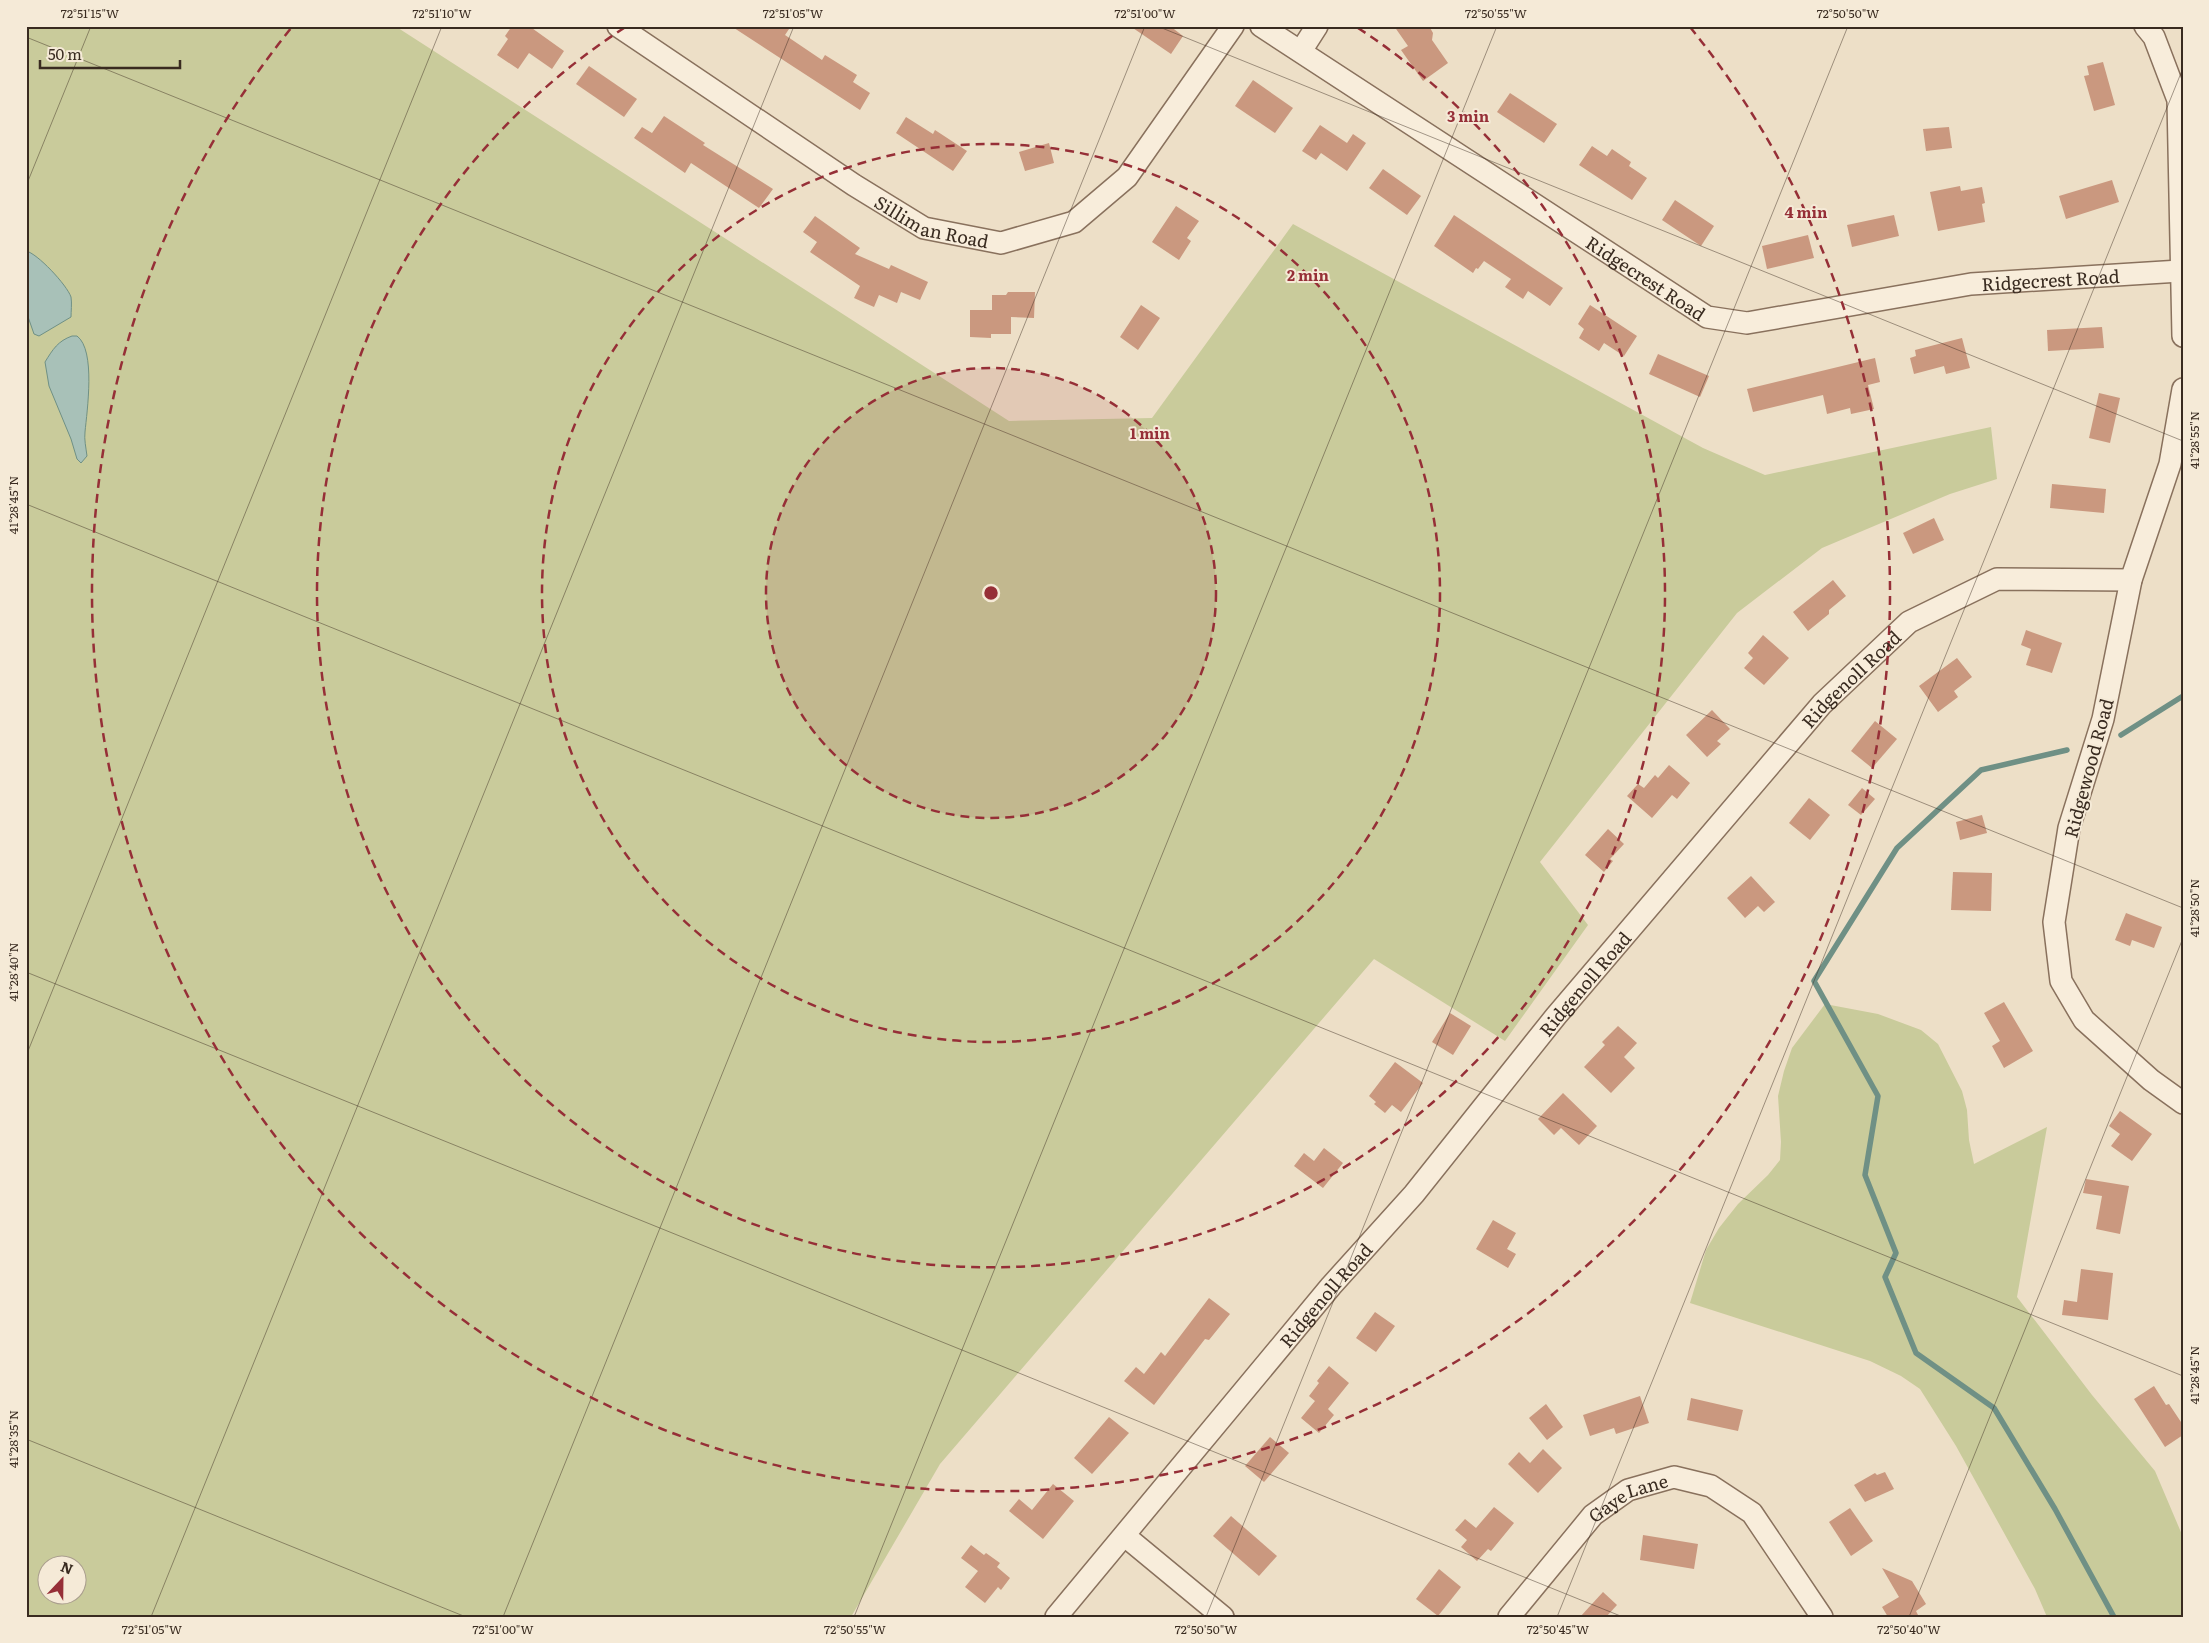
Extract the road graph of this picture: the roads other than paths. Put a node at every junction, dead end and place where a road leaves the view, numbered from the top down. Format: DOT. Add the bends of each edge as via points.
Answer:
graph roads {
  1 [pos="618,26"];
  2 [pos="1233,26"];
  3 [pos="1261,26"];
  4 [pos="1317,26"];
  5 [pos="2145,26"];
  6 [pos="1301,51"];
  7 [pos="2180,271"];
  8 [pos="2183,336"];
  9 [pos="2183,389"];
  10 [pos="2131,580"];
  11 [pos="2183,1103"];
  12 [pos="1125,1536"];
  13 [pos="1056,1617"];
  14 [pos="1223,1617"];
  15 [pos="1509,1617"];
  16 [pos="1822,1617"];
  1 -- 2 [label="street, Silliman Road" via="854,185 924,228 1001,243 1074,222 1127,177"];
  3 -- 6 [label="street, Ridgecrest Road"];
  4 -- 6 [label="street"];
  5 -- 7 [label="street" via="2154,37 2178,100"];
  6 -- 7 [label="street, Ridgecrest Road" via="1707,317 1748,323 1971,284"];
  7 -- 8 [label="street"];
  9 -- 10 [label="street, Ridgewood Road" via="2170,464"];
  10 -- 11 [label="street, Ridgewood Road" via="2104,719 2069,828 2054,922 2061,982 2084,1020 2151,1080"];
  10 -- 12 [label="street, Ridgenoll Road" via="1997,579 1909,622 1822,704 1556,1016 1414,1194 1331,1286"];
  12 -- 13 [label="street, Ridgenoll Road"];
  12 -- 14 [label="street"];
  15 -- 16 [label="street, Gaye Lane" via="1593,1515 1628,1490 1674,1477 1711,1486 1752,1513"];
}
